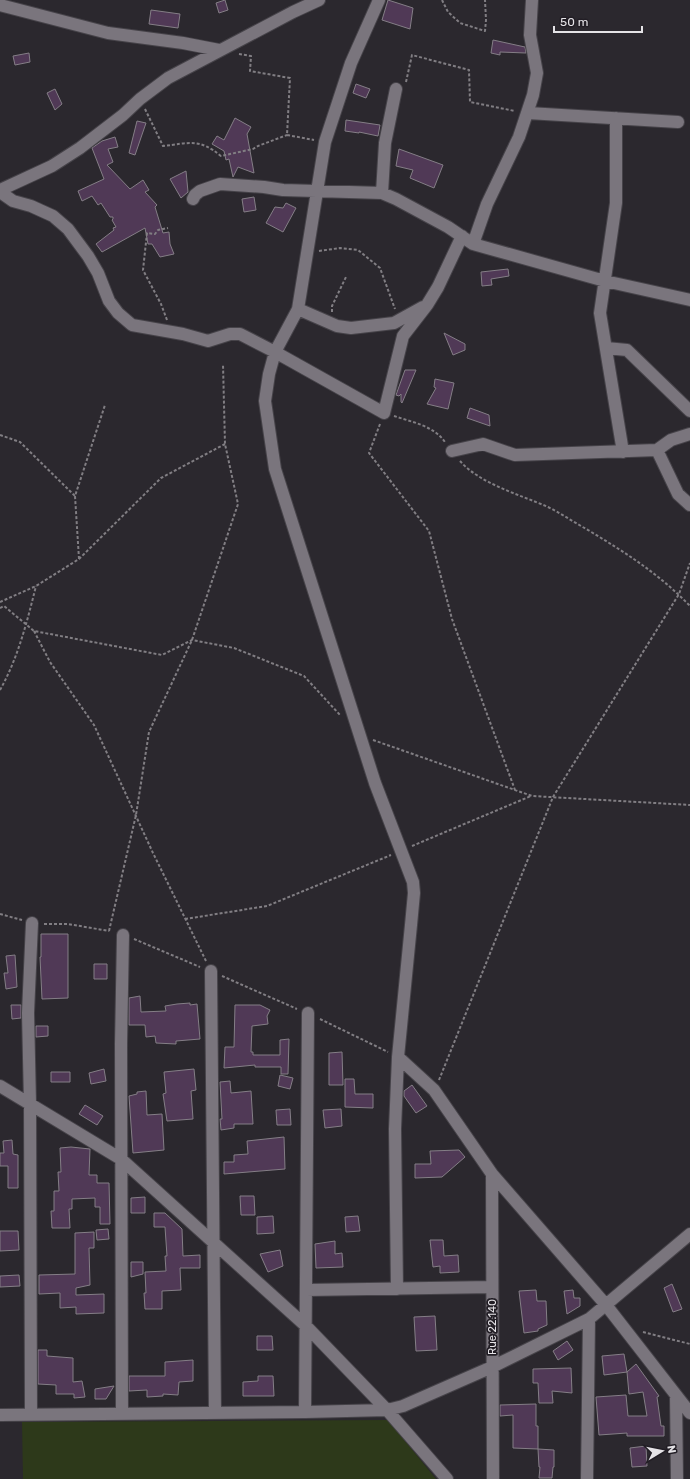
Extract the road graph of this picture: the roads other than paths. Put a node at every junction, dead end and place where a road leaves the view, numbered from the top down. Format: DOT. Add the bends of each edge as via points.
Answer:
graph roads {
  1 [pos="319,0"];
  2 [pos="379,0"];
  3 [pos="532,0"];
  4 [pos="0,5"];
  5 [pos="219,50"];
  6 [pos="396,89"];
  7 [pos="528,113"];
  8 [pos="616,118"];
  9 [pos="678,122"];
  10 [pos="0,191"];
  11 [pos="317,191"];
  12 [pos="382,193"];
  13 [pos="193,199"];
  14 [pos="462,236"];
  15 [pos="473,244"];
  16 [pos="605,281"];
  17 [pos="690,300"];
  18 [pos="427,305"];
  19 [pos="298,309"];
  20 [pos="606,348"];
  21 [pos="275,352"];
  22 [pos="690,411"];
  23 [pos="690,434"];
  24 [pos="657,450"];
  25 [pos="452,452"];
  26 [pos="623,452"];
  27 [pos="690,505"];
  28 [pos="32,924"];
  29 [pos="123,935"];
  30 [pos="211,971"];
  31 [pos="308,1013"];
  32 [pos="398,1057"];
  33 [pos="0,1086"];
  34 [pos="30,1103"];
  35 [pos="121,1159"];
  36 [pos="492,1174"];
  37 [pos="690,1234"];
  38 [pos="214,1243"];
  39 [pos="492,1287"];
  40 [pos="397,1289"];
  41 [pos="306,1290"];
  42 [pos="606,1305"];
  43 [pos="589,1319"];
  44 [pos="306,1326"];
  45 [pos="492,1367"];
  46 [pos="676,1396"];
  47 [pos="387,1410"];
  48 [pos="305,1412"];
  49 [pos="215,1413"];
  50 [pos="690,1413"];
  51 [pos="122,1414"];
  52 [pos="0,1415"];
  53 [pos="31,1415"];
  54 [pos="447,1479"];
  55 [pos="493,1479"];
  56 [pos="587,1479"];
  57 [pos="676,1479"];
  1 -- 5 [label="street"];
  2 -- 11 [label="street" via="351,64 325,142"];
  3 -- 7 [label="street" via="530,35 537,73"];
  4 -- 5 [label="street" via="108,33"];
  5 -- 10 [label="street" via="168,78 68,156"];
  6 -- 12 [label="street" via="385,143"];
  7 -- 8 [label="street"];
  7 -- 15 [label="street" via="487,204"];
  8 -- 9 [label="street"];
  8 -- 16 [label="street" via="616,203"];
  10 -- 21 [label="street" via="13,201 53,216 68,229 98,273 109,301 132,325 208,341 230,334 240,334"];
  11 -- 12 [label="street"];
  11 -- 13 [label="street" via="220,184 200,191"];
  11 -- 19 [label="street"];
  12 -- 14 [label="street"];
  14 -- 15 [label="street"];
  14 -- 18 [label="street"];
  15 -- 16 [label="street"];
  16 -- 17 [label="street"];
  16 -- 20 [label="street" via="600,314"];
  18 -- 19 [label="street" via="385,325 358,327 337,326"];
  18 -- 21 [label="street" via="403,336 384,413"];
  19 -- 21 [label="street"];
  20 -- 22 [label="street" via="627,350"];
  20 -- 26 [label="street"];
  21 -- 32 [label="street" via="265,400 275,469 375,783 413,882"];
  23 -- 24 [label="street" via="671,440"];
  24 -- 26 [label="street"];
  24 -- 27 [label="street" via="678,494"];
  25 -- 26 [label="street" via="483,444 515,456"];
  28 -- 34 [label="street" via="28,1013"];
  29 -- 35 [label="street"];
  30 -- 38 [label="street"];
  31 -- 41 [label="street"];
  32 -- 36 [label="street" via="434,1090"];
  32 -- 40 [label="street" via="395,1129"];
  33 -- 34 [label="street"];
  34 -- 35 [label="street"];
  34 -- 53 [label="street"];
  35 -- 38 [label="street"];
  35 -- 51 [label="street"];
  36 -- 39 [label="street, Rue 22.140"];
  36 -- 42 [label="street"];
  37 -- 42 [label="street"];
  38 -- 44 [label="street"];
  38 -- 49 [label="street"];
  39 -- 40 [label="street"];
  39 -- 45 [label="street, Rue 22.140"];
  40 -- 41 [label="street"];
  41 -- 44 [label="street"];
  42 -- 43 [label="street"];
  42 -- 46 [label="street"];
  43 -- 45 [label="street"];
  43 -- 56 [label="street"];
  44 -- 47 [label="street"];
  44 -- 48 [label="street"];
  45 -- 47 [label="street" via="403,1406"];
  45 -- 55 [label="street, Rue 22.140"];
  46 -- 50 [label="street"];
  46 -- 57 [label="street"];
  47 -- 48 [label="street"];
  47 -- 54 [label="street"];
  48 -- 49 [label="street"];
  49 -- 51 [label="street"];
  51 -- 53 [label="street"];
  52 -- 53 [label="street"];
}
